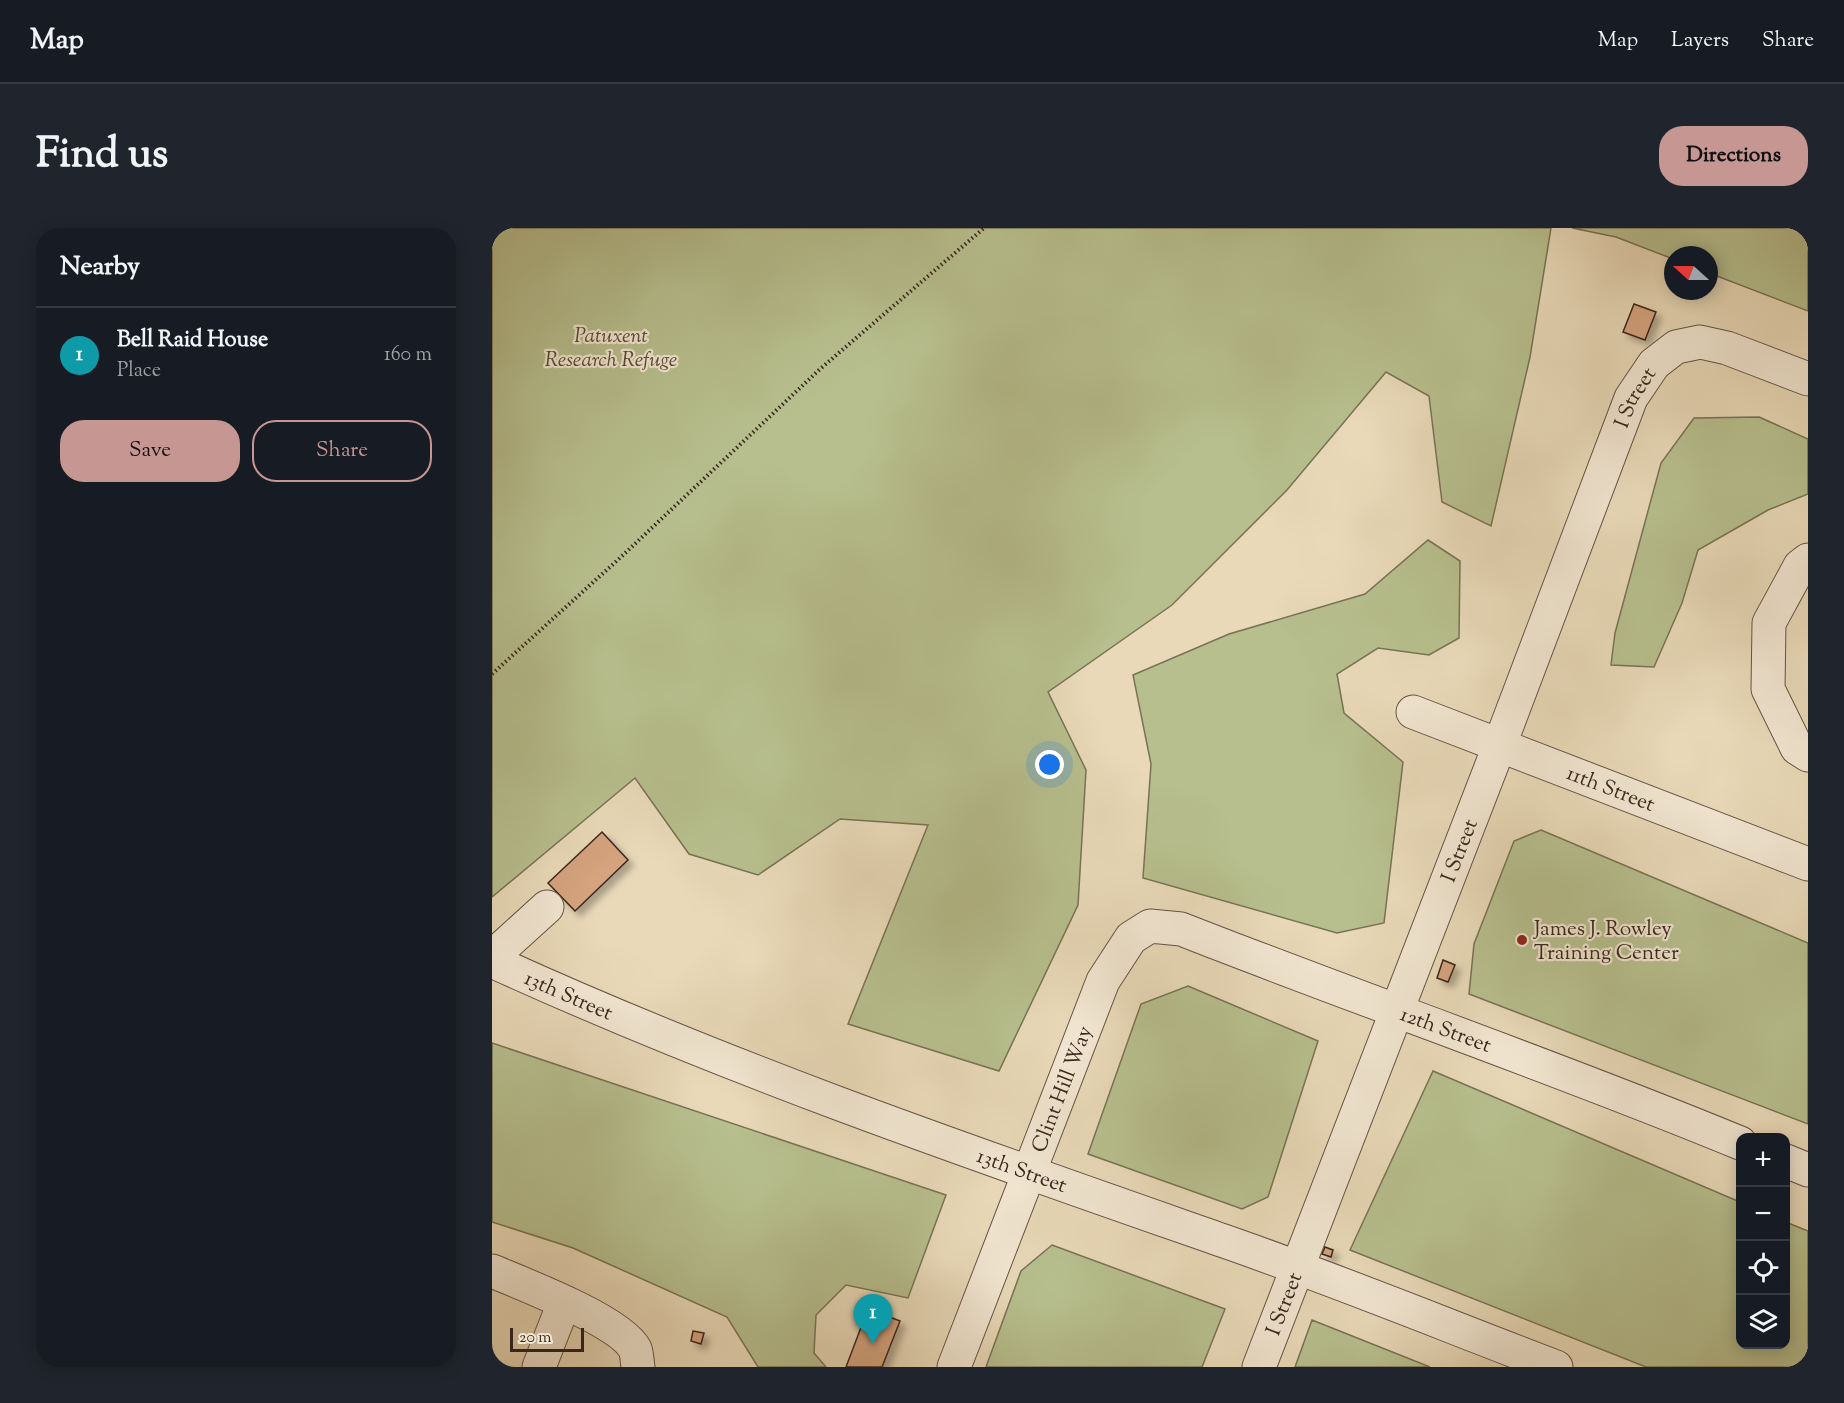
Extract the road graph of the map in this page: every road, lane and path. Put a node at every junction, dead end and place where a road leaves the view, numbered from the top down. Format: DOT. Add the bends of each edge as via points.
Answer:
graph roads {
  1 [pos="984,228"];
  2 [pos="1808,379"];
  3 [pos="1808,560"];
  4 [pos="492,674"];
  5 [pos="1413,712"];
  6 [pos="1500,744"];
  7 [pos="1808,755"];
  8 [pos="1808,864"];
  9 [pos="547,907"];
  10 [pos="1150,926"];
  11 [pos="492,959"];
  12 [pos="1396,1012"];
  13 [pos="1736,1141"];
  14 [pos="1790,1163"];
  15 [pos="1808,1170"];
  16 [pos="1028,1174"];
  17 [pos="1298,1269"];
  18 [pos="492,1270"];
  19 [pos="564,1303"];
  20 [pos="539,1367"];
  21 [pos="638,1367"];
  22 [pos="954,1367"];
  23 [pos="1259,1367"];
  24 [pos="1556,1367"];
  1 -- 4 [label="path" via="819,370"];
  2 -- 6 [label="lane, I Street" via="1727,348 1700,342 1676,347 1654,364 1631,398"];
  3 -- 7 [label="lane" via="1800,566 1769,623 1768,689 1797,748"];
  5 -- 6 [label="lane, 11th Street"];
  6 -- 8 [label="lane, 11th Street"];
  6 -- 12 [label="lane, I Street"];
  9 -- 11 [label="lane"];
  10 -- 12 [label="lane, 12th Street" via="1181,929"];
  10 -- 16 [label="lane, Clint Hill Way" via="1131,938 1103,981"];
  11 -- 16 [label="lane, 13th Street" via="578,1000 734,1063"];
  12 -- 13 [label="lane, 12th Street" via="1609,1089"];
  12 -- 17 [label="lane, I Street"];
  14 -- 15 [label="lane"];
  16 -- 17 [label="lane, 13th Street"];
  16 -- 22 [label="lane, Clint Hill Way"];
  17 -- 23 [label="lane, I Street"];
  17 -- 24 [label="lane, 13th Street"];
  18 -- 19 [label="lane"];
  19 -- 20 [label="lane"];
  19 -- 21 [label="lane" via="620,1333 635,1349"];
}
